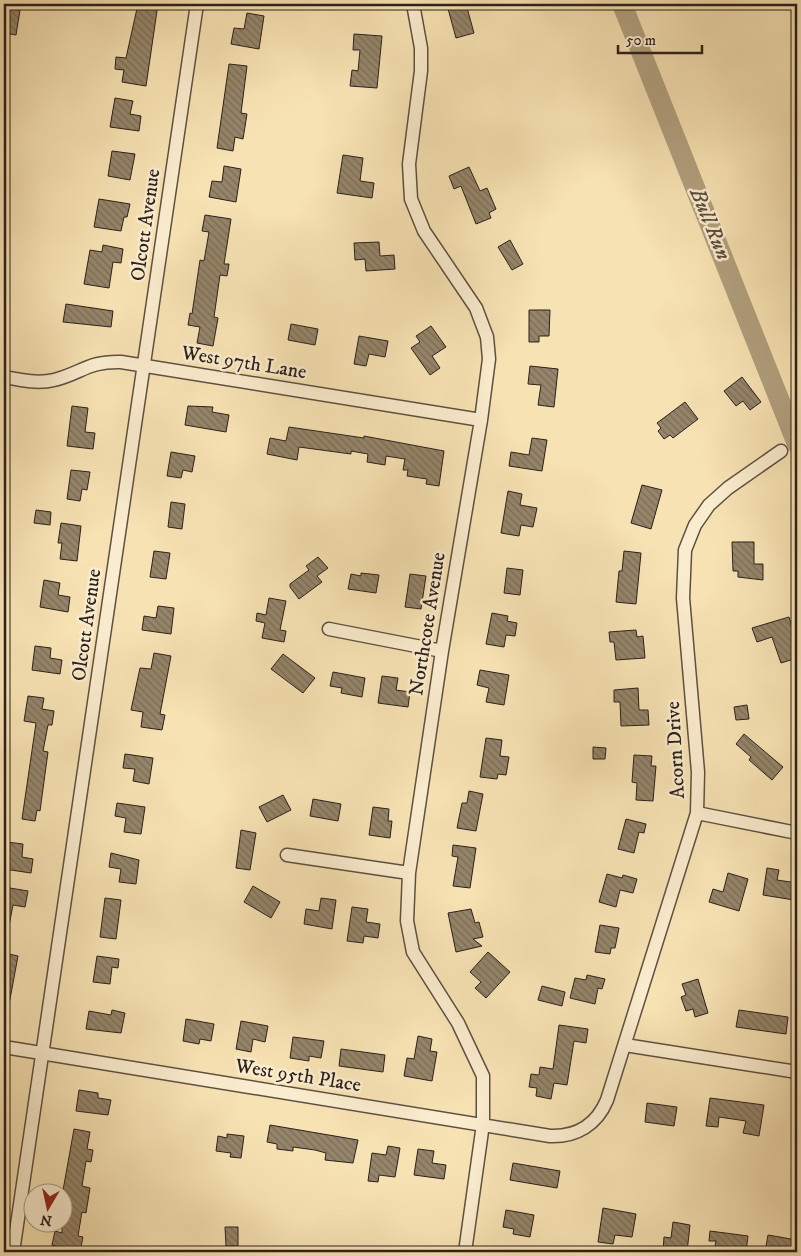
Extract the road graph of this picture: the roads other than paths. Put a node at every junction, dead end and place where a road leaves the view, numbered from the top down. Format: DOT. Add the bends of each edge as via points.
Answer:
graph roads {
  1 [pos="197,4"];
  2 [pos="413,4"];
  3 [pos="144,366"];
  4 [pos="4,377"];
  5 [pos="481,420"];
  6 [pos="781,451"];
  7 [pos="329,630"];
  8 [pos="442,650"];
  9 [pos="697,813"];
  10 [pos="797,833"];
  11 [pos="287,855"];
  12 [pos="409,873"];
  13 [pos="625,1045"];
  14 [pos="4,1047"];
  15 [pos="44,1053"];
  16 [pos="797,1072"];
  17 [pos="483,1124"];
  18 [pos="586,1127"];
  19 [pos="13,1252"];
  20 [pos="465,1252"];
  1 -- 3 [label="street, Olcott Avenue"];
  2 -- 5 [label="street, Northcote Avenue" via="421,48 421,71 409,158 409,188 421,226 472,299 484,327 488,359"];
  3 -- 4 [label="street, West 97th Lane" via="101,362 44,382"];
  3 -- 5 [label="street, West 97th Lane"];
  3 -- 15 [label="street, Olcott Avenue"];
  5 -- 8 [label="street, Northcote Avenue"];
  6 -- 9 [label="street, Acorn Drive" via="709,505 695,525 685,550 683,598 698,772"];
  7 -- 8 [label="street"];
  8 -- 12 [label="street, Northcote Avenue"];
  9 -- 10 [label="street"];
  9 -- 13 [label="street, Acorn Drive"];
  11 -- 12 [label="street"];
  12 -- 17 [label="street, Northcote Avenue" via="407,921 413,952 458,1023 483,1076"];
  13 -- 16 [label="street"];
  13 -- 18 [label="street, Acorn Drive" via="603,1109"];
  14 -- 15 [label="street, West 95th Place"];
  15 -- 17 [label="street, West 95th Place"];
  15 -- 19 [label="street, Olcott Avenue"];
  17 -- 18 [label="street, West 95th Place" via="560,1136"];
  17 -- 20 [label="street, Northcote Avenue"];
}
